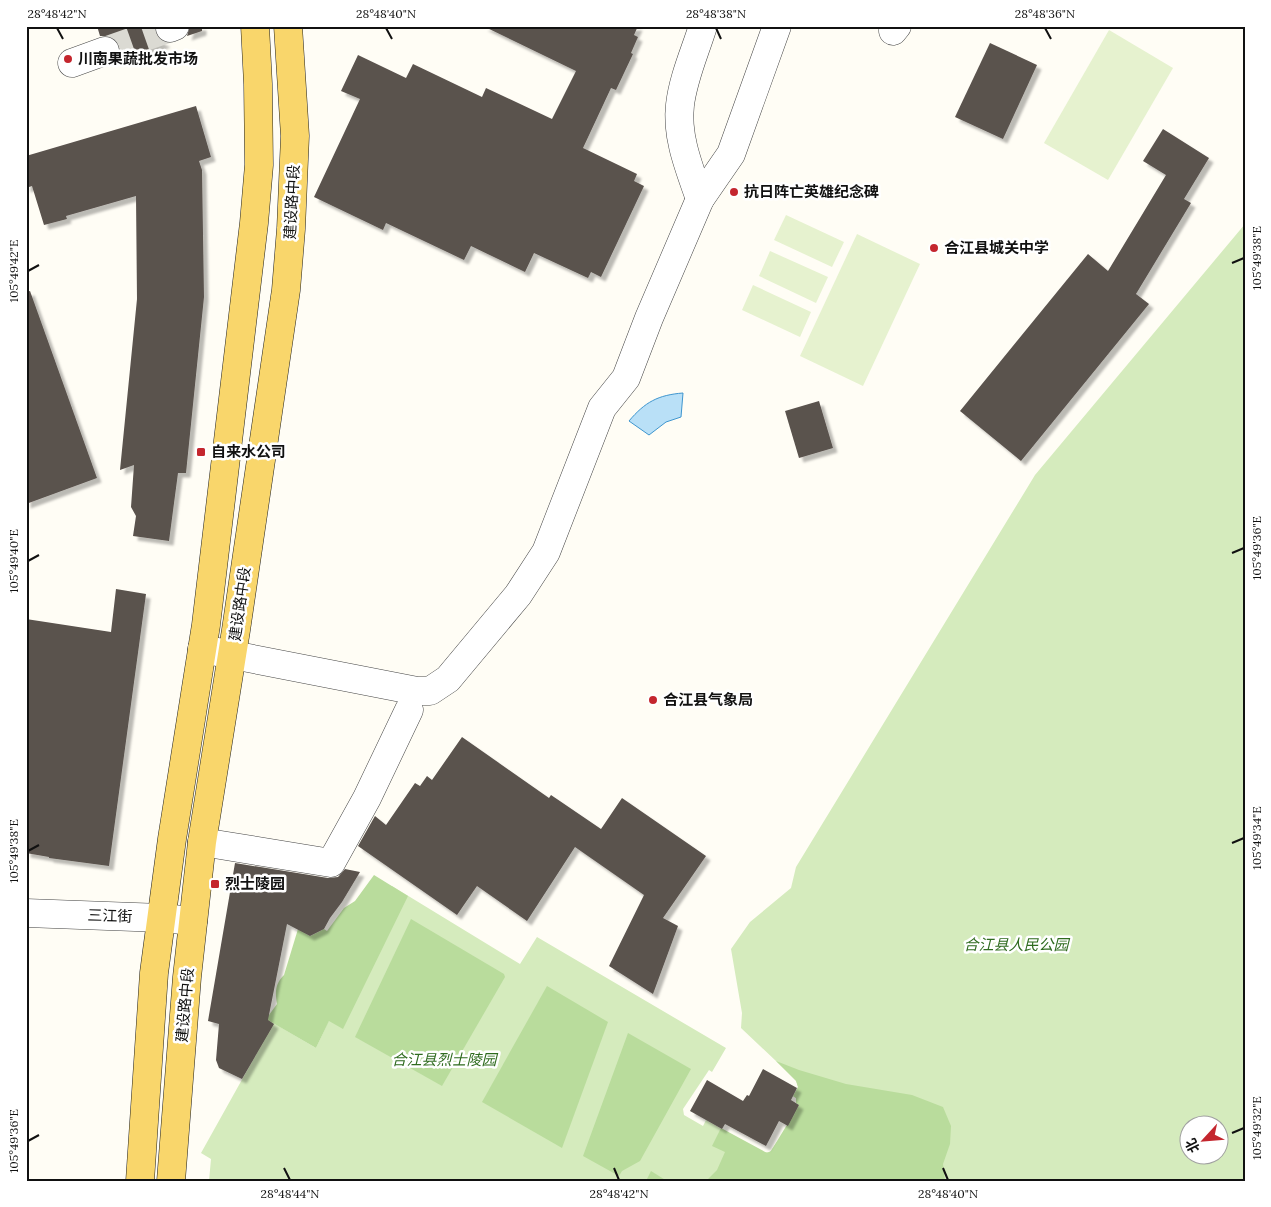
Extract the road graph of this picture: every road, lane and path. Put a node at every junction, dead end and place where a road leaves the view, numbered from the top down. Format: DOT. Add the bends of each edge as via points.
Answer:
graph roads {
  1 [pos="255,26"];
  2 [pos="288,26"];
  3 [pos="703,26"];
  4 [pos="777,26"];
  5 [pos="105,51"];
  6 [pos="72,62"];
  7 [pos="700,199"];
  8 [pos="202,650"];
  9 [pos="232,655"];
  10 [pos="409,710"];
  11 [pos="202,842"];
  12 [pos="26,913"];
  13 [pos="162,918"];
  14 [pos="193,921"];
  15 [pos="140,1181"];
  16 [pos="171,1181"];
  1 -- 8 [label="main road, 建设路中段" via="259,166"];
  2 -- 9 [label="main road, 建设路中段" via="295,136 290,246"];
  3 -- 7 [label="street" via="680,105 685,152"];
  4 -- 7 [label="street" via="731,154"];
  5 -- 6 [label="street"];
  7 -- 9 [label="street" via="626,378 602,408 546,552 518,596 448,679 430,691 417,691"];
  8 -- 9 [label="street"];
  8 -- 13 [label="main road, 建设路中段"];
  9 -- 11 [label="main road, 建设路中段"];
  10 -- 11 [label="street" via="367,798 331,862"];
  11 -- 14 [label="main road, 建设路中段"];
  12 -- 13 [label="street, 三江街"];
  13 -- 14 [label="street, 三江街"];
  13 -- 15 [label="main road, 建设路中段" via="154,974"];
  14 -- 16 [label="main road, 建设路中段"];
}
